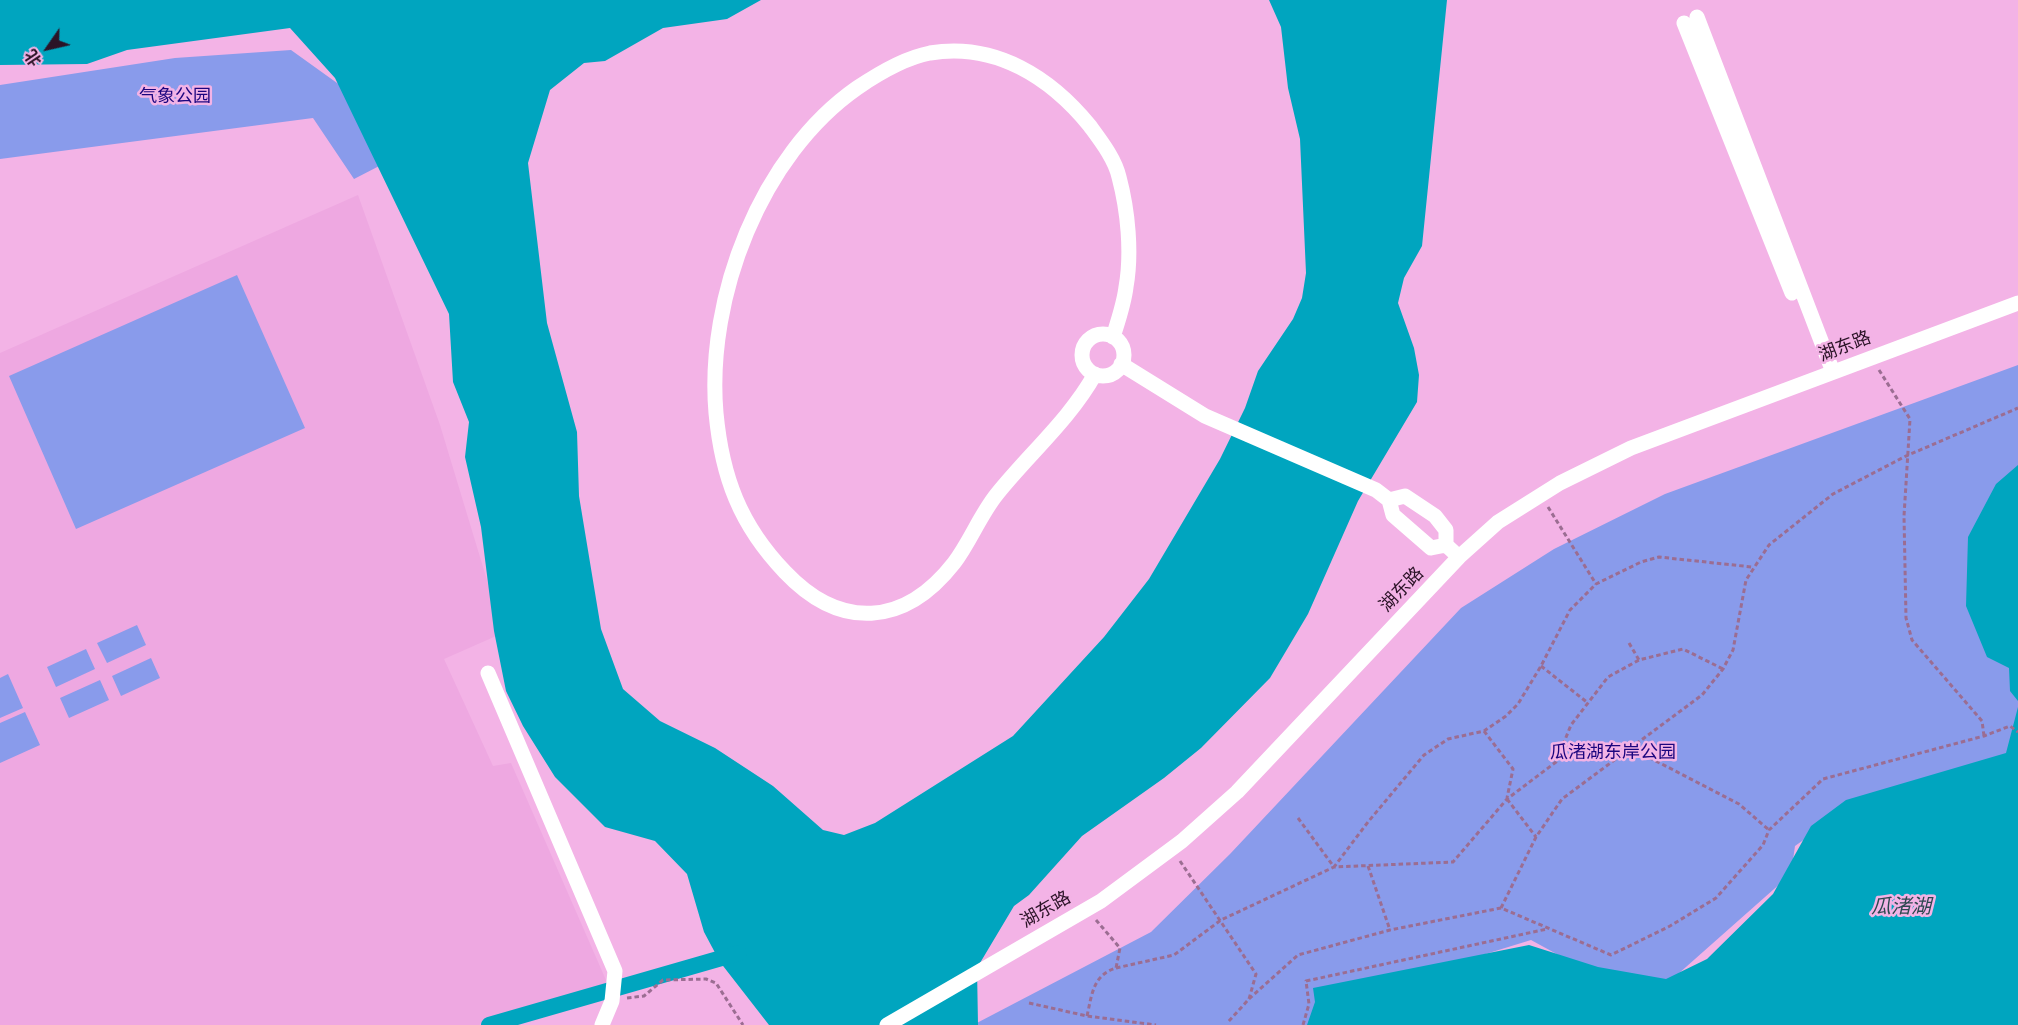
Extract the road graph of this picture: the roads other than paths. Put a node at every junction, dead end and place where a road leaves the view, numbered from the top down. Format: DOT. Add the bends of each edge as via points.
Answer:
graph roads {
  1 [pos="1690,20"];
  2 [pos="2018,303"];
  3 [pos="1113,337"];
  4 [pos="1121,364"];
  5 [pos="1095,374"];
  6 [pos="1829,374"];
  7 [pos="1389,500"];
  8 [pos="1446,545"];
  9 [pos="1460,557"];
  10 [pos="488,673"];
  11 [pos="602,1025"];
  12 [pos="887,1025"];
  1 -- 6 [label="street"];
  2 -- 6 [label="street, 湖东路"];
  3 -- 4 [label="street" via="1122,348"];
  3 -- 5 [label="street" via="1093,337 1084,346 1085,366"];
  3 -- 5 [label="street" via="1127,286 1128,226 1119,173 1101,141 1070,102 1049,84 1012,63 976,53 930,53 883,70 833,105 792,151 763,196 730,277 718,344 716,411 733,497 749,530 767,554 816,598 843,612 860,615 903,606 955,562 994,497 1072,409"];
  4 -- 5 [label="street" via="1108,375"];
  4 -- 7 [label="street" via="1205,416 1376,490"];
  6 -- 9 [label="street, 湖东路" via="1631,448 1498,522"];
  7 -- 8 [label="street" via="1393,515 1431,548"];
  7 -- 8 [label="street" via="1405,496 1428,511 1446,530"];
  8 -- 9 [label="street"];
  9 -- 12 [label="street, 湖东路" via="1237,792 1171,848 1087,909"];
  10 -- 11 [label="street" via="615,971 612,1001"];
}
